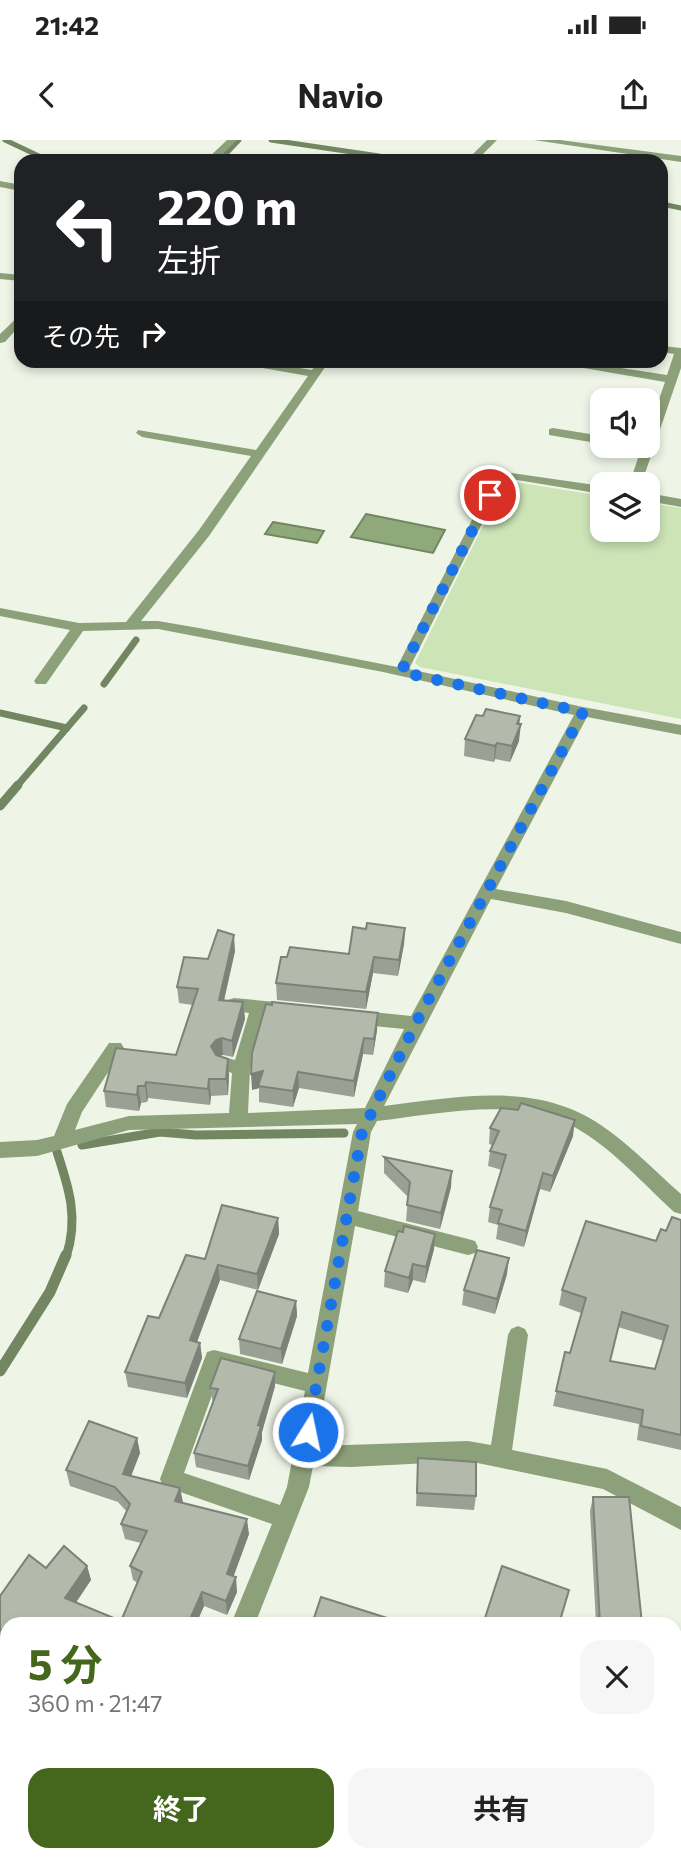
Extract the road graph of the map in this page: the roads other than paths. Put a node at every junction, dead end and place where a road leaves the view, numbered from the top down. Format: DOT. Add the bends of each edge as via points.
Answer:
graph roads {
  1 [pos="232,140"];
  2 [pos="492,140"];
  3 [pos="539,140"];
  4 [pos="217,154"];
  5 [pos="478,154"];
  6 [pos="644,154"];
  7 [pos="14,325"];
  8 [pos="1,340"];
  9 [pos="681,352"];
  10 [pos="276,368"];
  11 [pos="320,368"];
  12 [pos="596,368"];
  13 [pos="316,374"];
  14 [pos="671,379"];
  15 [pos="660,408"];
  16 [pos="553,432"];
  17 [pos="142,433"];
  18 [pos="590,438"];
  19 [pos="259,454"];
  20 [pos="590,488"];
  21 [pos="660,499"];
  22 [pos="681,503"];
  23 [pos="0,612"];
  24 [pos="130,626"];
  25 [pos="79,627"];
  26 [pos="401,672"];
  27 [pos="40,681"];
  28 [pos="583,712"];
  29 [pos="681,730"];
  30 [pos="486,893"];
  31 [pos="681,938"];
  32 [pos="234,1005"];
  33 [pos="260,1007"];
  34 [pos="299,1012"];
  35 [pos="338,1016"];
  36 [pos="416,1023"];
  37 [pos="115,1048"];
  38 [pos="369,1115"];
  39 [pos="238,1120"];
  40 [pos="61,1141"];
  41 [pos="0,1150"];
  42 [pos="681,1206"];
  43 [pos="346,1216"];
  44 [pos="468,1247"];
  45 [pos="518,1335"];
  46 [pos="317,1385"];
  47 [pos="304,1455"];
  48 [pos="500,1457"];
  49 [pos="286,1518"];
  50 [pos="681,1518"];
  51 [pos="246,1617"];
  1 -- 4 [label="street"];
  2 -- 5 [label="street"];
  3 -- 6 [label="street"];
  7 -- 8 [label="street"];
  9 -- 14 [label="street"];
  10 -- 13 [label="street"];
  11 -- 13 [label="street"];
  12 -- 14 [label="street"];
  13 -- 19 [label="street"];
  14 -- 15 [label="street"];
  16 -- 18 [label="street"];
  17 -- 19 [label="street"];
  19 -- 24 [label="street"];
  20 -- 26 [label="street" via="501,474"];
  21 -- 22 [label="street"];
  23 -- 25 [label="street"];
  24 -- 25 [label="street"];
  24 -- 26 [label="street" via="158,625"];
  25 -- 27 [label="street"];
  26 -- 28 [label="street"];
  28 -- 29 [label="street"];
  28 -- 30 [label="street"];
  30 -- 31 [label="street" via="566,907"];
  30 -- 36 [label="street"];
  32 -- 33 [label="street"];
  33 -- 34 [label="street"];
  33 -- 39 [label="street" via="232,1066"];
  35 -- 36 [label="street"];
  36 -- 38 [label="street"];
  37 -- 40 [label="street" via="74,1108"];
  38 -- 39 [label="street"];
  38 -- 42 [label="street" via="469,1104 563,1113 595,1132"];
  38 -- 43 [label="street"];
  39 -- 40 [label="street" via="129,1123"];
  40 -- 41 [label="street"];
  43 -- 44 [label="street"];
  43 -- 46 [label="street"];
  45 -- 48 [label="street"];
  46 -- 47 [label="street"];
  46 -- 49 [label="street" via="214,1359 171,1479"];
  47 -- 48 [label="street" via="468,1451"];
  47 -- 49 [label="street"];
  48 -- 50 [label="street" via="607,1479"];
  49 -- 51 [label="street"];
}
